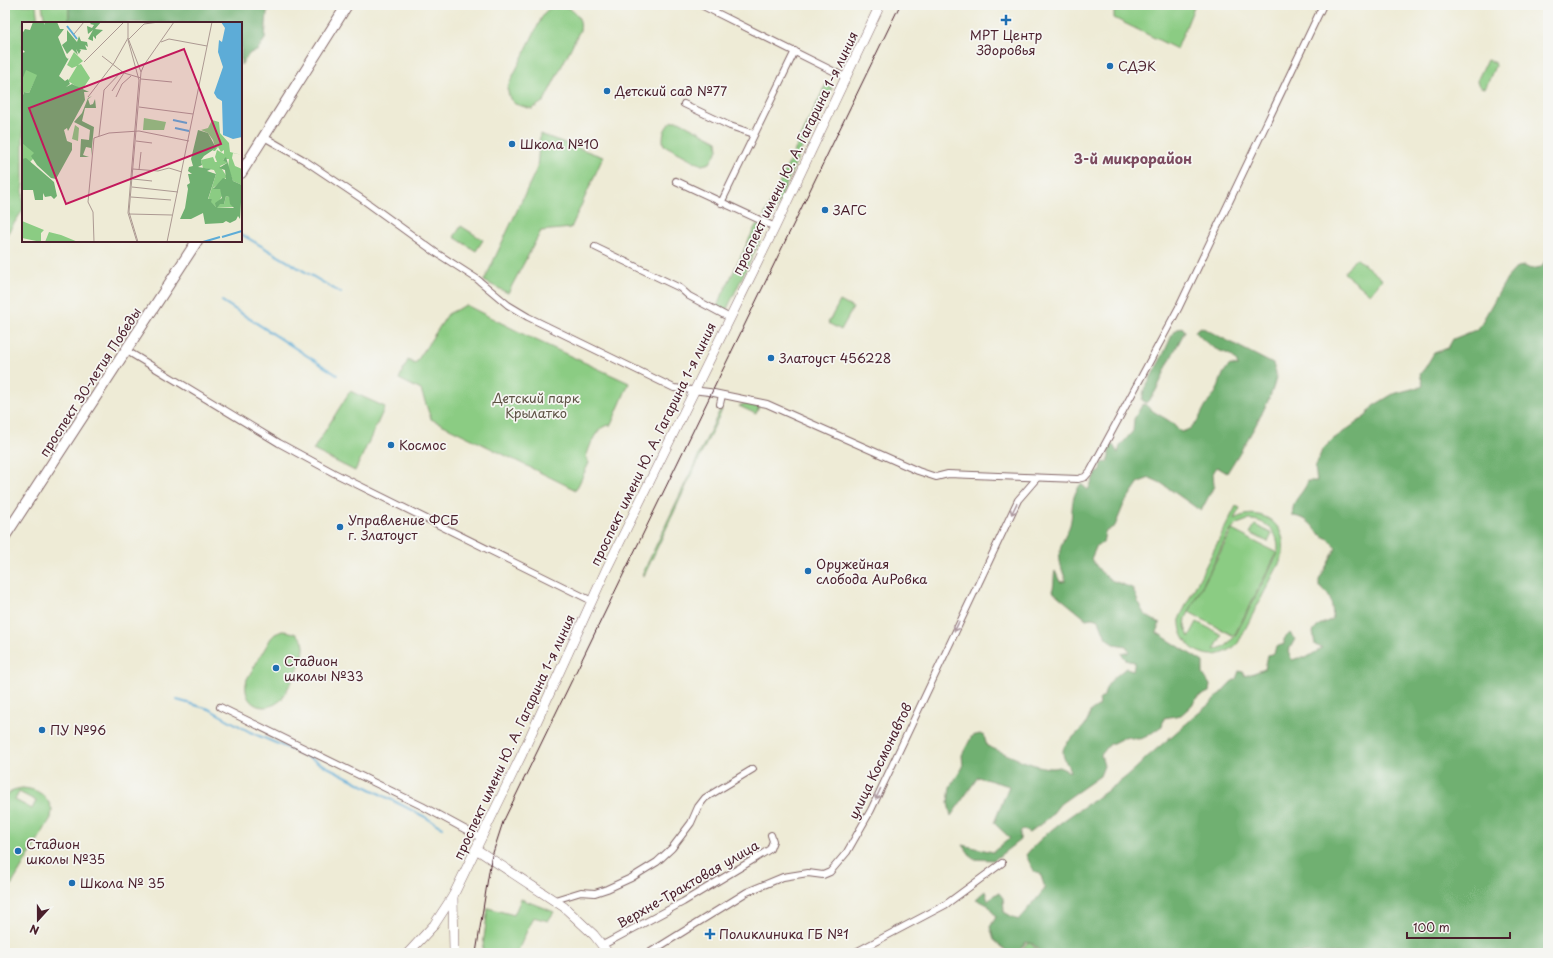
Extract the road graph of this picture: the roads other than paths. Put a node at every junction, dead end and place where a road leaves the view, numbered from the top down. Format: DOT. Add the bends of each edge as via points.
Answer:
graph roads {
  1 [pos="348,5"];
  2 [pos="701,5"];
  3 [pos="880,5"];
  4 [pos="1323,5"];
  5 [pos="795,51"];
  6 [pos="845,77"];
  7 [pos="684,104"];
  8 [pos="754,134"];
  9 [pos="264,137"];
  10 [pos="242,171"];
  11 [pos="676,181"];
  12 [pos="721,203"];
  13 [pos="775,227"];
  14 [pos="196,242"];
  15 [pos="595,247"];
  16 [pos="730,318"];
  17 [pos="127,351"];
  18 [pos="694,391"];
  19 [pos="722,395"];
  20 [pos="720,404"];
  21 [pos="1037,478"];
  22 [pos="5,536"];
  23 [pos="592,600"];
  24 [pos="220,707"];
  25 [pos="753,769"];
  26 [pos="771,835"];
  27 [pos="481,838"];
  28 [pos="476,849"];
  29 [pos="1002,863"];
  30 [pos="453,896"];
  31 [pos="555,900"];
  32 [pos="606,949"];
  33 [pos="408,953"];
  34 [pos="454,953"];
  35 [pos="649,953"];
  36 [pos="854,953"];
  1 -- 9 [label="main road"];
  2 -- 5 [label="street"];
  3 -- 6 [label="main road, проспект имени Ю. А. Гагарина 1-я линия"];
  4 -- 21 [label="street" via="1179,307 1091,470 1085,477 1078,479"];
  5 -- 6 [label="street"];
  5 -- 8 [label="street"];
  6 -- 13 [label="main road, проспект имени Ю. А. Гагарина 1-я линия"];
  7 -- 8 [label="street" via="730,126"];
  8 -- 12 [label="street"];
  9 -- 10 [label="main road"];
  9 -- 18 [label="street" via="362,199 528,317 674,388"];
  11 -- 12 [label="street"];
  12 -- 13 [label="street"];
  13 -- 16 [label="main road, проспект имени Ю. А. Гагарина 1-я линия"];
  14 -- 17 [label="main road, проспект 30-летия Победы"];
  15 -- 16 [label="street" via="680,288"];
  16 -- 18 [label="main road, проспект имени Ю. А. Гагарина 1-я линия"];
  17 -- 22 [label="main road, проспект 30-летия Победы"];
  17 -- 23 [label="street" via="279,443 334,473"];
  18 -- 19 [label="street"];
  18 -- 23 [label="main road, проспект имени Ю. А. Гагарина 1-я линия"];
  19 -- 20 [label="street"];
  19 -- 21 [label="street" via="767,404 932,476 948,474"];
  21 -- 35 [label="street, улица Космонавтов, one-way" via="1018,500 870,810 847,852 830,872 823,875 808,873 783,877 747,892"];
  23 -- 27 [label="main road, проспект имени Ю. А. Гагарина 1-я линия"];
  24 -- 27 [label="street" via="422,806"];
  25 -- 31 [label="street" via="705,798 691,823 672,848 657,862 607,889"];
  26 -- 32 [label="street, Верхне-Трактовая улица" via="773,841 770,849"];
  27 -- 28 [label="main road, проспект имени Ю. А. Гагарина 1-я линия"];
  28 -- 30 [label="main road, проспект имени Ю. А. Гагарина 1-я линия"];
  28 -- 31 [label="main road"];
  29 -- 36 [label="street" via="946,904"];
  30 -- 33 [label="main road, проспект имени Ю. А. Гагарина 1-я линия" via="434,925"];
  30 -- 34 [label="main road"];
  31 -- 32 [label="main road" via="578,918"];
}
